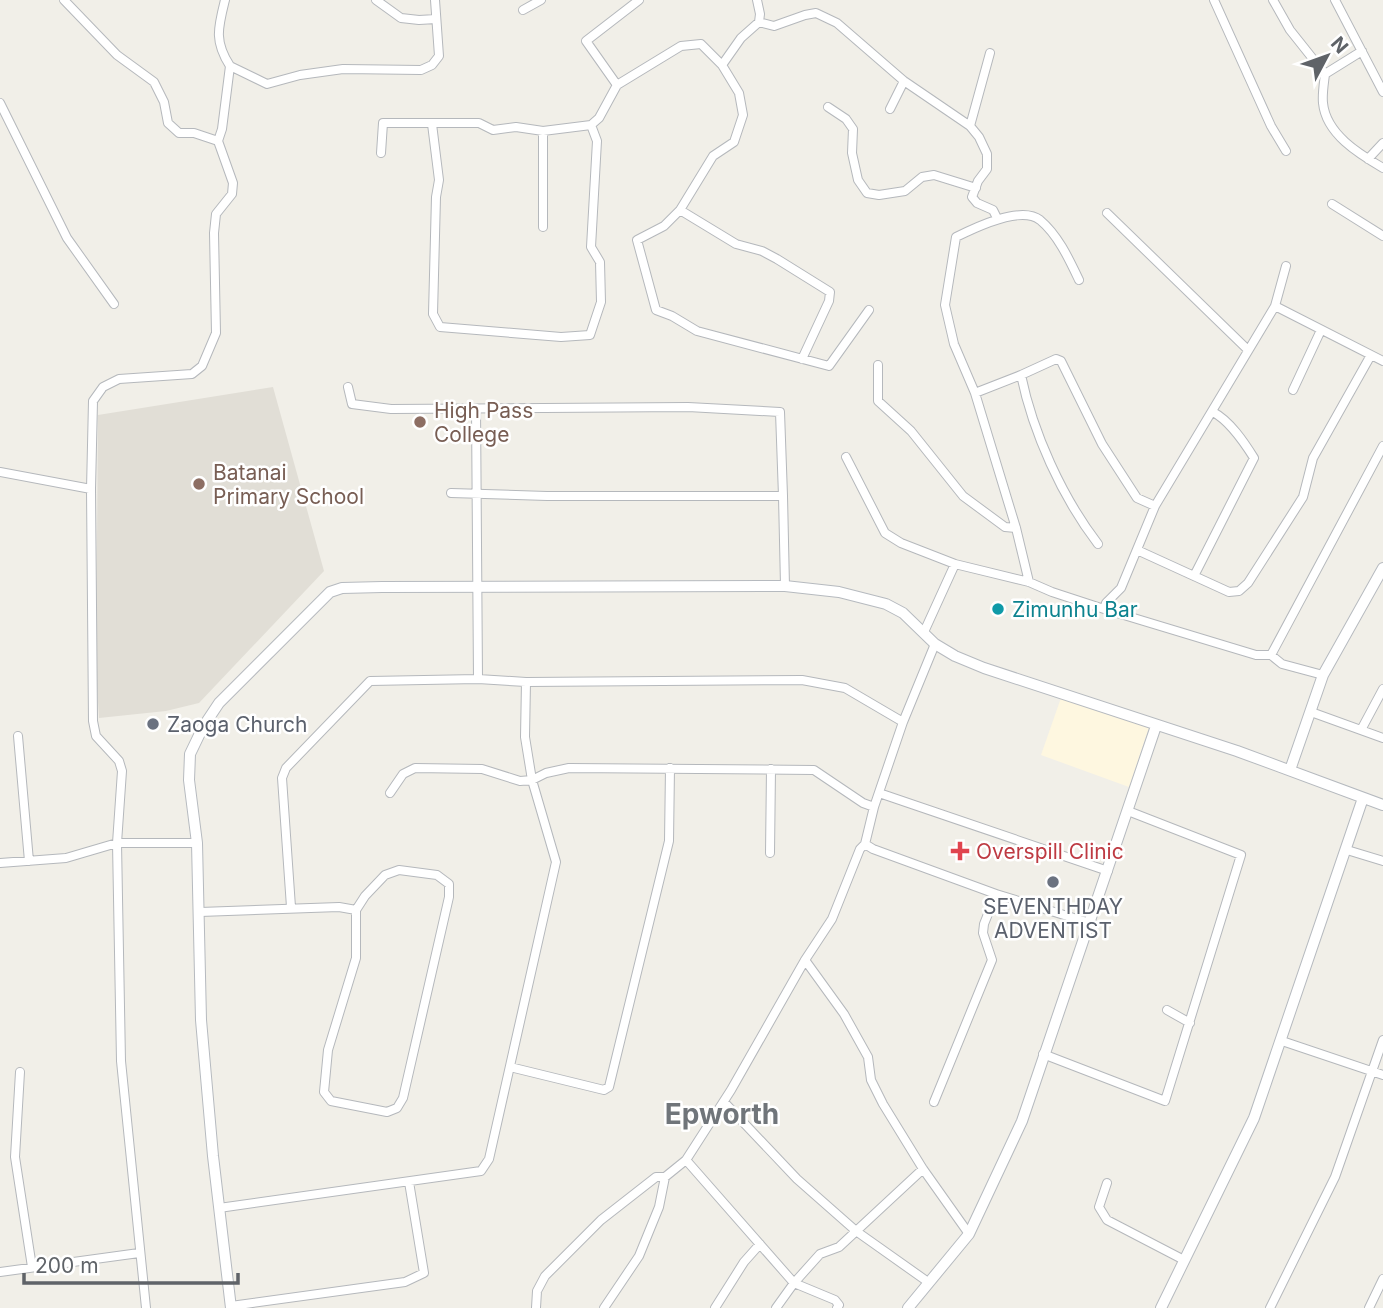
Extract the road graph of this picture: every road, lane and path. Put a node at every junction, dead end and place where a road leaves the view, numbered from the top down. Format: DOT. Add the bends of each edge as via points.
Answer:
graph roads {
  1 [pos="64,0"];
  2 [pos="225,0"];
  3 [pos="376,0"];
  4 [pos="435,0"];
  5 [pos="541,0"];
  6 [pos="639,0"];
  7 [pos="757,0"];
  8 [pos="1214,0"];
  9 [pos="1273,0"];
  10 [pos="1335,0"];
  11 [pos="523,10"];
  12 [pos="436,19"];
  13 [pos="759,22"];
  14 [pos="1362,51"];
  15 [pos="990,53"];
  16 [pos="722,65"];
  17 [pos="230,66"];
  18 [pos="1325,75"];
  19 [pos="904,81"];
  20 [pos="617,85"];
  21 [pos="1383,92"];
  22 [pos="0,103"];
  23 [pos="828,107"];
  24 [pos="890,108"];
  25 [pos="432,124"];
  26 [pos="591,125"];
  27 [pos="971,126"];
  28 [pos="543,131"];
  29 [pos="218,141"];
  30 [pos="1383,143"];
  31 [pos="1286,150"];
  32 [pos="381,153"];
  33 [pos="1368,159"];
  34 [pos="1383,168"];
  35 [pos="976,188"];
  36 [pos="1332,204"];
  37 [pos="680,209"];
  38 [pos="1107,213"];
  39 [pos="997,218"];
  40 [pos="543,228"];
  41 [pos="1383,236"];
  42 [pos="1286,266"];
  43 [pos="1079,280"];
  44 [pos="114,304"];
  45 [pos="1275,306"];
  46 [pos="869,310"];
  47 [pos="1321,330"];
  48 [pos="1248,351"];
  49 [pos="1371,355"];
  50 [pos="802,359"];
  51 [pos="1383,361"];
  52 [pos="878,365"];
  53 [pos="1021,376"];
  54 [pos="348,387"];
  55 [pos="1293,390"];
  56 [pos="975,393"];
  57 [pos="477,410"];
  58 [pos="1213,412"];
  59 [pos="1383,446"];
  60 [pos="846,457"];
  61 [pos="0,472"];
  62 [pos="91,489"];
  63 [pos="451,493"];
  64 [pos="478,493"];
  65 [pos="783,496"];
  66 [pos="1155,506"];
  67 [pos="1016,528"];
  68 [pos="1098,544"];
  69 [pos="1137,550"];
  70 [pos="955,564"];
  71 [pos="1382,572"];
  72 [pos="1194,576"];
  73 [pos="1029,582"];
  74 [pos="785,586"];
  75 [pos="476,587"];
  76 [pos="1104,609"];
  77 [pos="924,632"];
  78 [pos="935,644"];
  79 [pos="1271,655"];
  80 [pos="1322,675"];
  81 [pos="478,679"];
  82 [pos="526,682"];
  83 [pos="1383,689"];
  84 [pos="1311,712"];
  85 [pos="903,722"];
  86 [pos="1156,726"];
  87 [pos="1362,730"];
  88 [pos="18,736"];
  89 [pos="1383,738"];
  90 [pos="670,768"];
  91 [pos="771,769"];
  92 [pos="1290,770"];
  93 [pos="532,780"];
  94 [pos="390,793"];
  95 [pos="879,793"];
  96 [pos="1363,798"];
  97 [pos="1383,805"];
  98 [pos="874,807"];
  99 [pos="1128,811"];
  100 [pos="197,843"];
  101 [pos="117,844"];
  102 [pos="865,844"];
  103 [pos="1347,850"];
  104 [pos="770,853"];
  105 [pos="29,861"];
  106 [pos="1383,862"];
  107 [pos="0,863"];
  108 [pos="1108,871"];
  109 [pos="996,894"];
  110 [pos="291,907"];
  111 [pos="356,910"];
  112 [pos="200,912"];
  113 [pos="1090,923"];
  114 [pos="805,960"];
  115 [pos="1167,1010"];
  116 [pos="1189,1023"];
  117 [pos="1383,1040"];
  118 [pos="1282,1041"];
  119 [pos="1043,1055"];
  120 [pos="510,1067"];
  121 [pos="20,1072"];
  122 [pos="1372,1072"];
  123 [pos="1383,1076"];
  124 [pos="724,1102"];
  125 [pos="934,1102"];
  126 [pos="686,1160"];
  127 [pos="923,1169"];
  128 [pos="666,1177"];
  129 [pos="409,1182"];
  130 [pos="1107,1183"];
  131 [pos="219,1208"];
  132 [pos="856,1230"];
  133 [pos="969,1234"];
  134 [pos="760,1244"];
  135 [pos="139,1253"];
  136 [pos="1184,1260"];
  137 [pos="32,1267"];
  138 [pos="0,1272"];
  139 [pos="1383,1279"];
  140 [pos="928,1282"];
  141 [pos="794,1283"];
  142 [pos="231,1307"];
  143 [pos="146,1308"];
  144 [pos="536,1308"];
  145 [pos="604,1308"];
  146 [pos="715,1308"];
  147 [pos="776,1308"];
  148 [pos="837,1308"];
  149 [pos="908,1308"];
  150 [pos="1161,1308"];
  151 [pos="1270,1308"];
  152 [pos="1369,1308"];
  1 -- 29 [label="street" via="117,55 154,82 168,123 179,133"];
  2 -- 17 [label="street" via="219,49"];
  3 -- 12 [label="street" via="401,18"];
  4 -- 12 [label="street"];
  5 -- 11 [label="street"];
  6 -- 20 [label="street" via="586,41"];
  7 -- 13 [label="street"];
  8 -- 31 [label="street" via="1247,77"];
  9 -- 18 [label="street"];
  10 -- 14 [label="street"];
  12 -- 17 [label="street" via="439,56 421,70 343,69 267,84"];
  13 -- 16 [label="street"];
  13 -- 19 [label="street" via="774,26 816,13 837,23"];
  14 -- 18 [label="street"];
  14 -- 21 [label="street"];
  15 -- 27 [label="street"];
  16 -- 20 [label="street" via="701,44 681,46"];
  16 -- 37 [label="street" via="739,93 743,115 734,142 713,156"];
  17 -- 29 [label="street"];
  18 -- 33 [label="street" via="1323,103 1329,122"];
  19 -- 24 [label="street"];
  19 -- 27 [label="street"];
  20 -- 26 [label="street"];
  22 -- 44 [label="street" via="67,238"];
  23 -- 35 [label="street" via="853,129 852,153 858,180 867,193 905,191 922,177 934,175"];
  25 -- 26 [label="street" via="439,180 433,279 436,321 440,327 561,337 590,335 601,302 600,262 591,247 597,141"];
  25 -- 28 [label="street" via="479,123 493,130"];
  25 -- 32 [label="street" via="383,123"];
  26 -- 28 [label="street"];
  27 -- 35 [label="street" via="987,154 987,169"];
  28 -- 40 [label="street"];
  29 -- 62 [label="street" via="233,183 232,194 216,214 216,332 202,366 192,374 119,379 103,387 93,401"];
  30 -- 33 [label="street"];
  33 -- 34 [label="street"];
  35 -- 39 [label="street" via="972,197 993,210"];
  36 -- 41 [label="street"];
  37 -- 50 [label="street" via="736,244 762,251 830,292"];
  37 -- 50 [label="street" via="664,226 637,240 656,310 697,331"];
  38 -- 48 [label="street"];
  39 -- 43 [label="street" via="1038,218 1064,250"];
  39 -- 56 [label="street" via="956,237 945,305 954,345"];
  42 -- 45 [label="street"];
  45 -- 47 [label="street"];
  45 -- 48 [label="street"];
  46 -- 50 [label="street" via="829,366"];
  47 -- 49 [label="street"];
  47 -- 55 [label="street"];
  48 -- 58 [label="street"];
  49 -- 51 [label="street"];
  49 -- 72 [label="street" via="1313,457 1303,497 1248,583 1229,592"];
  52 -- 67 [label="street" via="878,401 911,430 963,496 1005,527"];
  53 -- 56 [label="street"];
  53 -- 66 [label="street" via="1056,359 1061,361 1102,444 1137,498"];
  53 -- 68 [label="street" via="1055,473 1076,515"];
  54 -- 57 [label="street" via="352,404"];
  56 -- 67 [label="street"];
  57 -- 64 [label="street"];
  57 -- 65 [label="street" via="688,407 780,412"];
  58 -- 66 [label="street"];
  58 -- 72 [label="street" via="1254,458"];
  59 -- 79 [label="street"];
  60 -- 70 [label="street" via="885,533 901,544"];
  61 -- 62 [label="street"];
  62 -- 101 [label="street" via="93,720 96,736 122,771"];
  63 -- 64 [label="street"];
  64 -- 65 [label="street"];
  64 -- 75 [label="street"];
  65 -- 74 [label="street"];
  66 -- 69 [label="street"];
  67 -- 73 [label="street"];
  69 -- 72 [label="street"];
  69 -- 76 [label="street" via="1121,588"];
  70 -- 73 [label="street"];
  70 -- 77 [label="street"];
  71 -- 80 [label="street"];
  73 -- 76 [label="street"];
  74 -- 75 [label="street"];
  74 -- 77 [label="street" via="839,592 886,604"];
  75 -- 81 [label="street"];
  75 -- 100 [label="street" via="342,588 325,595 219,703 203,727 190,754 189,768"];
  76 -- 79 [label="street" via="1256,655"];
  77 -- 78 [label="street"];
  78 -- 85 [label="street"];
  78 -- 86 [label="street" via="984,668"];
  79 -- 80 [label="street" via="1282,664"];
  80 -- 84 [label="street"];
  81 -- 82 [label="street"];
  81 -- 110 [label="street" via="370,681 286,768 282,778"];
  82 -- 85 [label="street" via="802,680 845,688"];
  82 -- 93 [label="street" via="525,737"];
  83 -- 87 [label="street"];
  84 -- 87 [label="street"];
  84 -- 92 [label="street"];
  85 -- 95 [label="street"];
  86 -- 92 [label="street"];
  86 -- 99 [label="street"];
  87 -- 89 [label="street"];
  88 -- 105 [label="street"];
  90 -- 91 [label="street"];
  90 -- 93 [label="street" via="569,768"];
  90 -- 120 [label="street" via="669,842 609,1087 604,1090"];
  91 -- 98 [label="street" via="814,770"];
  91 -- 104 [label="street"];
  92 -- 96 [label="street"];
  93 -- 94 [label="street" via="520,781 482,769 415,768 403,774"];
  93 -- 120 [label="street" via="556,862"];
  95 -- 98 [label="street"];
  95 -- 108 [label="street"];
  96 -- 97 [label="street"];
  96 -- 103 [label="street"];
  98 -- 102 [label="street"];
  99 -- 108 [label="street"];
  99 -- 116 [label="street" via="1241,855"];
  100 -- 101 [label="street"];
  100 -- 112 [label="street"];
  101 -- 105 [label="street" via="66,858"];
  101 -- 135 [label="street" via="121,1061"];
  102 -- 109 [label="street"];
  102 -- 114 [label="street" via="832,919"];
  103 -- 106 [label="street"];
  103 -- 118 [label="street"];
  105 -- 107 [label="street"];
  108 -- 113 [label="street"];
  109 -- 113 [label="street"];
  109 -- 125 [label="street" via="983,933 992,960"];
  110 -- 111 [label="street"];
  110 -- 112 [label="street"];
  111 -- 111 [label="street" via="385,875 399,870 437,875 449,884 402,1098 397,1108 387,1112 331,1101 324,1092 328,1050 356,958"];
  112 -- 131 [label="street" via="201,1020"];
  113 -- 119 [label="street"];
  114 -- 124 [label="street"];
  114 -- 127 [label="street" via="844,1014 868,1057 871,1080 883,1104"];
  115 -- 116 [label="street"];
  116 -- 119 [label="street" via="1165,1101"];
  117 -- 122 [label="street"];
  118 -- 122 [label="street"];
  118 -- 136 [label="street" via="1246,1136"];
  119 -- 133 [label="street" via="1022,1121"];
  120 -- 129 [label="street" via="489,1159 481,1171"];
  121 -- 137 [label="street" via="15,1157"];
  122 -- 123 [label="street"];
  122 -- 151 [label="street" via="1335,1177"];
  124 -- 126 [label="street"];
  124 -- 132 [label="street" via="797,1179"];
  126 -- 128 [label="street"];
  126 -- 134 [label="street"];
  127 -- 132 [label="street"];
  127 -- 133 [label="street"];
  128 -- 144 [label="street" via="656,1177 582,1238 545,1276 537,1291"];
  128 -- 145 [label="street" via="639,1256"];
  129 -- 131 [label="street"];
  129 -- 142 [label="street" via="424,1273 405,1282"];
  130 -- 136 [label="street" via="1099,1207 1107,1220"];
  131 -- 142 [label="street"];
  132 -- 140 [label="street"];
  132 -- 141 [label="street" via="839,1247 820,1254"];
  133 -- 140 [label="street"];
  134 -- 141 [label="street"];
  134 -- 146 [label="street"];
  135 -- 137 [label="street"];
  135 -- 143 [label="street"];
  136 -- 150 [label="street"];
  137 -- 138 [label="street"];
  139 -- 152 [label="street"];
  140 -- 149 [label="street"];
  141 -- 147 [label="street"];
  141 -- 148 [label="street" via="835,1300"];
}
